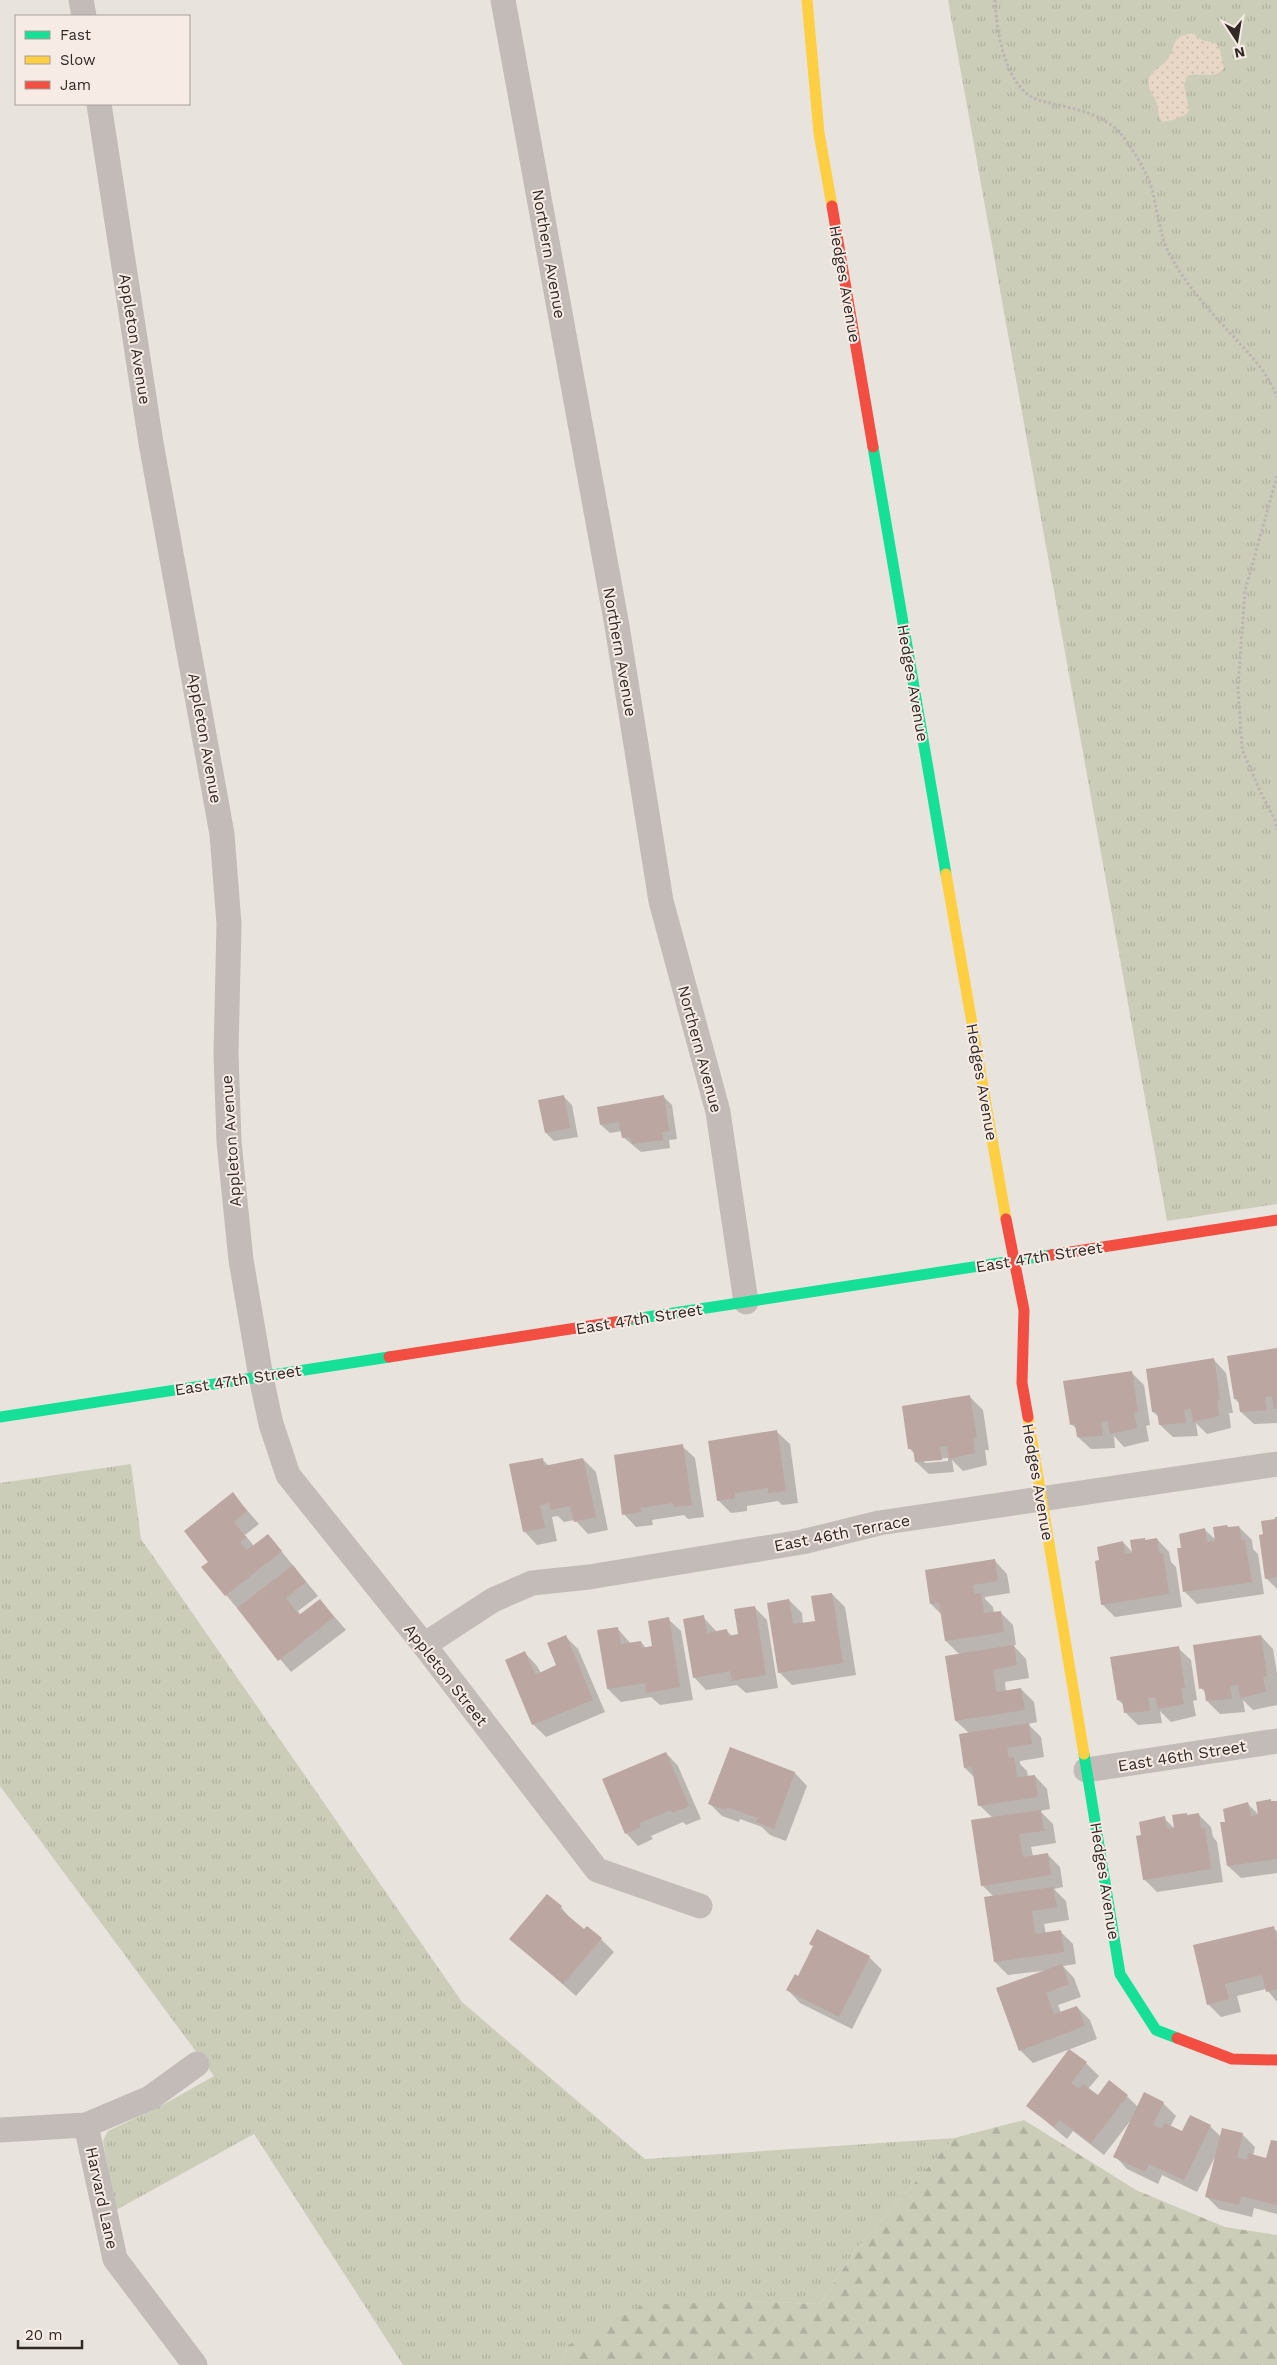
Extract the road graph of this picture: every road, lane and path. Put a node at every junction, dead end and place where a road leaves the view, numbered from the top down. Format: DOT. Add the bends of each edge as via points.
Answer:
graph roads {
  1 [pos="80,0"];
  2 [pos="504,0"];
  3 [pos="807,0"];
  4 [pos="994,0"];
  5 [pos="84,15"];
  6 [pos="99,105"];
  7 [pos="1277,398"];
  8 [pos="1277,476"];
  9 [pos="1277,830"];
  10 [pos="1277,1220"];
  11 [pos="1013,1261"];
  12 [pos="746,1302"];
  13 [pos="261,1377"];
  14 [pos="0,1417"];
  15 [pos="1277,1464"];
  16 [pos="1041,1499"];
  17 [pos="424,1646"];
  18 [pos="1277,1741"];
  19 [pos="1086,1770"];
  20 [pos="700,1906"];
  21 [pos="1277,2060"];
  22 [pos="197,2064"];
  23 [pos="86,2125"];
  24 [pos="0,2130"];
  25 [pos="195,2365"];
  1 -- 5 [label="street"];
  2 -- 12 [label="street, Northern Avenue" via="617,626 661,901 718,1112"];
  3 -- 11 [label="street, Hedges Avenue" via="818,133"];
  4 -- 7 [label="path" via="1004,54 1022,91 1083,110 1121,134 1146,174 1162,238 1171,258 1196,294 1271,381"];
  6 -- 13 [label="street, Appleton Avenue" via="151,442 222,834 229,924 226,1054 229,1142 241,1260"];
  8 -- 9 [label="path" via="1245,591 1238,686 1242,749"];
  10 -- 11 [label="street, East 47th Street"];
  11 -- 12 [label="street, East 47th Street"];
  11 -- 16 [label="street, Hedges Avenue" via="1024,1310 1022,1383"];
  12 -- 13 [label="street, East 47th Street"];
  13 -- 14 [label="street, East 47th Street"];
  13 -- 17 [label="street, Appleton Street" via="271,1424 288,1475"];
  15 -- 16 [label="street, East 46th Terrace"];
  16 -- 17 [label="street, East 46th Terrace" via="879,1523 802,1542 590,1577 532,1583 493,1600"];
  16 -- 19 [label="street, Hedges Avenue"];
  17 -- 20 [label="street, Appleton Street" via="597,1870"];
  18 -- 19 [label="street, East 46th Street"];
  19 -- 21 [label="street, Hedges Avenue" via="1120,1974 1156,2030 1232,2059"];
  22 -- 23 [label="street" via="150,2098"];
  23 -- 24 [label="street"];
  23 -- 25 [label="street, Harvard Lane" via="115,2259"];
}
